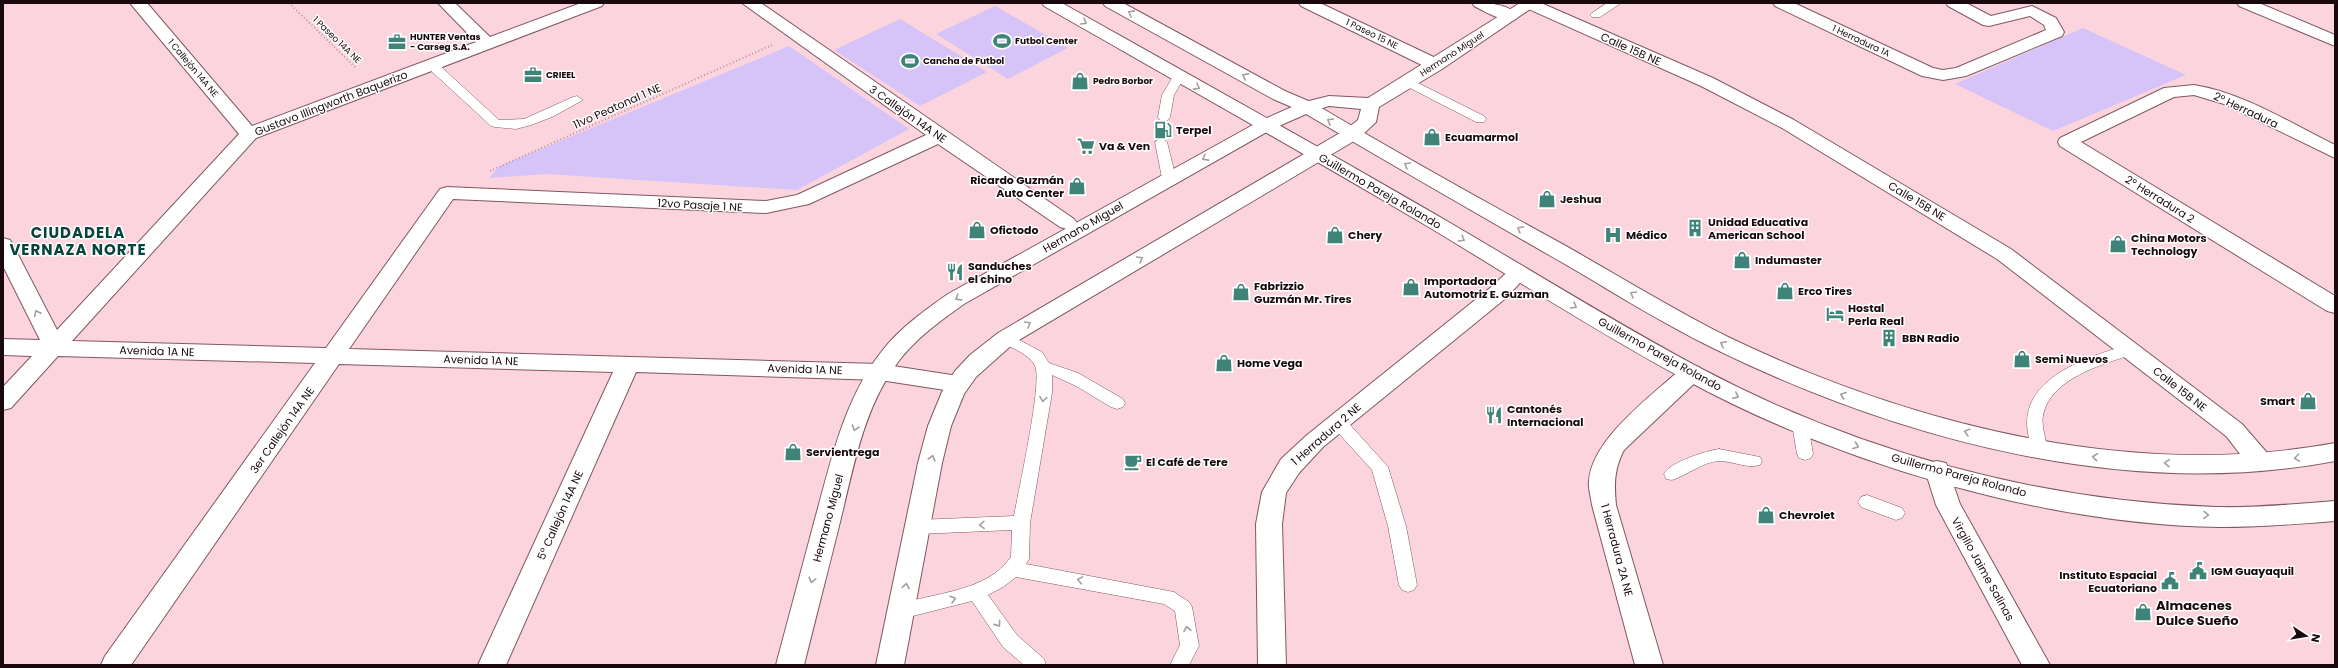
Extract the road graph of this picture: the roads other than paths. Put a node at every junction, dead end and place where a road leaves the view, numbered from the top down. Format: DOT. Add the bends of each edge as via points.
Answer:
graph roads {
  1 [pos="138,3"];
  2 [pos="446,3"];
  3 [pos="596,3"];
  4 [pos="750,3"];
  5 [pos="1050,3"];
  6 [pos="1111,3"];
  7 [pos="1308,3"];
  8 [pos="1480,3"];
  9 [pos="1531,3"];
  10 [pos="1615,3"];
  11 [pos="1781,3"];
  12 [pos="1954,3"];
  13 [pos="2245,3"];
  14 [pos="1596,15"];
  15 [pos="1510,16"];
  16 [pos="2335,41"];
  17 [pos="487,44"];
  18 [pos="432,65"];
  19 [pos="1436,65"];
  20 [pos="1178,76"];
  21 [pos="1408,82"];
  22 [pos="577,100"];
  23 [pos="1371,104"];
  24 [pos="1307,107"];
  25 [pos="1164,117"];
  26 [pos="1480,119"];
  27 [pos="1266,125"];
  28 [pos="249,134"];
  29 [pos="1352,134"];
  30 [pos="939,136"];
  31 [pos="1161,142"];
  32 [pos="2067,142"];
  33 [pos="2335,152"];
  34 [pos="1316,154"];
  35 [pos="1169,178"];
  36 [pos="447,193"];
  37 [pos="1067,223"];
  38 [pos="3,245"];
  39 [pos="1519,273"];
  40 [pos="2335,306"];
  41 [pos="1006,338"];
  42 [pos="3,347"];
  43 [pos="54,348"];
  44 [pos="2129,350"];
  45 [pos="334,356"];
  46 [pos="628,364"];
  47 [pos="1044,367"];
  48 [pos="880,372"];
  49 [pos="1691,373"];
  50 [pos="958,384"];
  51 [pos="3,402"];
  52 [pos="1117,403"];
  53 [pos="1338,422"];
  54 [pos="1800,424"];
  55 [pos="2039,449"];
  56 [pos="2335,452"];
  57 [pos="1804,454"];
  58 [pos="1754,461"];
  59 [pos="2263,462"];
  60 [pos="1937,470"];
  61 [pos="1672,474"];
  62 [pos="1867,502"];
  63 [pos="2335,511"];
  64 [pos="1896,512"];
  65 [pos="1021,523"];
  66 [pos="918,527"];
  67 [pos="1013,569"];
  68 [pos="1408,585"];
  69 [pos="976,592"];
  70 [pos="901,611"];
  71 [pos="115,665"];
  72 [pos="492,665"];
  73 [pos="790,665"];
  74 [pos="890,665"];
  75 [pos="1037,665"];
  76 [pos="1179,665"];
  77 [pos="1272,665"];
  78 [pos="1649,665"];
  79 [pos="2036,665"];
  1 -- 28 [label="street, 1 Callejón 14A NE"];
  2 -- 17 [label="street"];
  3 -- 17 [label="street, Gustavo Illingworth Baquerizo"];
  4 -- 30 [label="street, 3 Callejón 14A NE"];
  5 -- 20 [label="street, Guillermo Pareja Rolando, one-way"];
  24 -- 6 [label="street, one-way" via="1279,95"];
  7 -- 19 [label="street, 1 Paseo 15 NE"];
  8 -- 15 [label="street"];
  9 -- 15 [label="street, Hermano Miguel"];
  9 -- 44 [label="street, Calle 15B NE" via="1707,82 1788,124 2004,254"];
  10 -- 14 [label="lane"];
  11 -- 12 [label="street, 1 Herradura 1A" via="1928,72 1943,75 1960,72 2056,32 2050,22 2032,11 1989,21"];
  13 -- 16 [label="street"];
  15 -- 19 [label="street, Hermano Miguel"];
  17 -- 18 [label="street, Gustavo Illingworth Baquerizo"];
  18 -- 22 [label="lane" via="500,125 521,125"];
  18 -- 28 [label="street, Gustavo Illingworth Baquerizo"];
  19 -- 21 [label="street, Hermano Miguel"];
  20 -- 25 [label="lane" via="1168,95"];
  20 -- 27 [label="street, Guillermo Pareja Rolando, one-way"];
  21 -- 23 [label="street, Hermano Miguel"];
  21 -- 26 [label="lane"];
  23 -- 24 [label="street, Hermano Miguel" via="1329,101"];
  23 -- 29 [label="street" via="1367,122"];
  24 -- 27 [label="street, Hermano Miguel"];
  29 -- 24 [label="street, one-way"];
  27 -- 34 [label="street, Guillermo Pareja Rolando"];
  27 -- 35 [label="street, Hermano Miguel, one-way"];
  28 -- 43 [label="street, Gustavo Illingworth Baquerizo"];
  29 -- 34 [label="street"];
  55 -- 29 [label="street, one-way" via="1999,441 1874,407 1763,363 1721,343"];
  30 -- 36 [label="street, 12vo Pasaje 1 NE" via="802,200 766,207"];
  30 -- 37 [label="street, 3 Callejón 14A NE"];
  31 -- 35 [label="lane"];
  32 -- 33 [label="street, 2° Herradura" via="2170,92 2194,90 2230,100"];
  32 -- 40 [label="street, 2° Herradura 2"];
  34 -- 39 [label="street, Guillermo Pareja Rolando, one-way"];
  41 -- 34 [label="street, one-way"];
  35 -- 48 [label="street, Hermano Miguel, one-way" via="956,299 912,332"];
  36 -- 45 [label="street, 3er Callejón 14A NE"];
  43 -- 38 [label="street, one-way"];
  39 -- 49 [label="street, Guillermo Pareja Rolando, one-way"];
  39 -- 53 [label="street, 1 Herradura 2 NE" via="1498,293"];
  41 -- 47 [label="lane" via="1037,356"];
  41 -- 50 [label="street" via="975,362"];
  42 -- 43 [label="street, Avenida 1A NE"];
  43 -- 45 [label="street, Avenida 1A NE"];
  43 -- 51 [label="street, Gustavo Illingworth Baquerizo"];
  44 -- 55 [label="lane" via="2090,364 2060,379 2040,398 2035,416"];
  44 -- 59 [label="street, Calle 15B NE" via="2234,430"];
  45 -- 46 [label="street, Avenida 1A NE"];
  45 -- 71 [label="street, 3er Callejón 14A NE"];
  46 -- 48 [label="street, Avenida 1A NE"];
  46 -- 72 [label="street, 5° Callejón 14A NE"];
  47 -- 52 [label="lane" via="1060,370"];
  47 -- 65 [label="lane, one-way" via="1044,392"];
  48 -- 50 [label="street, Avenida 1A NE"];
  48 -- 73 [label="street, Hermano Miguel, one-way" via="869,391 841,469"];
  49 -- 54 [label="street, Guillermo Pareja Rolando, one-way"];
  49 -- 78 [label="street, 1 Herradura 2A NE" via="1615,444 1605,462 1601,481 1604,505"];
  66 -- 50 [label="street, one-way" via="928,473 940,430 948,402"];
  53 -- 68 [label="lane" via="1380,467 1397,526"];
  53 -- 77 [label="street, 1 Herradura 2 NE" via="1290,466 1274,492 1269,524"];
  54 -- 57 [label="lane"];
  54 -- 60 [label="street, Guillermo Pareja Rolando, one-way" via="1866,450"];
  59 -- 55 [label="street, one-way" via="2197,464 2142,461"];
  56 -- 59 [label="street, one-way"];
  58 -- 61 [label="lane" via="1732,454 1717,454"];
  60 -- 63 [label="street, Guillermo Pareja Rolando, one-way" via="2008,489 2092,505 2167,513 2236,516 2308,515"];
  60 -- 79 [label="street, Virgilio Jaime Salinas" via="1948,505"];
  62 -- 64 [label="lane"];
  65 -- 66 [label="lane, one-way"];
  65 -- 67 [label="lane" via="1020,559"];
  70 -- 66 [label="street, one-way"];
  67 -- 69 [label="lane" via="996,582"];
  76 -- 67 [label="lane, one-way" via="1190,646 1183,607 1168,597"];
  70 -- 69 [label="lane, one-way"];
  69 -- 75 [label="lane, one-way" via="1010,641"];
  70 -- 74 [label="street"];
}
